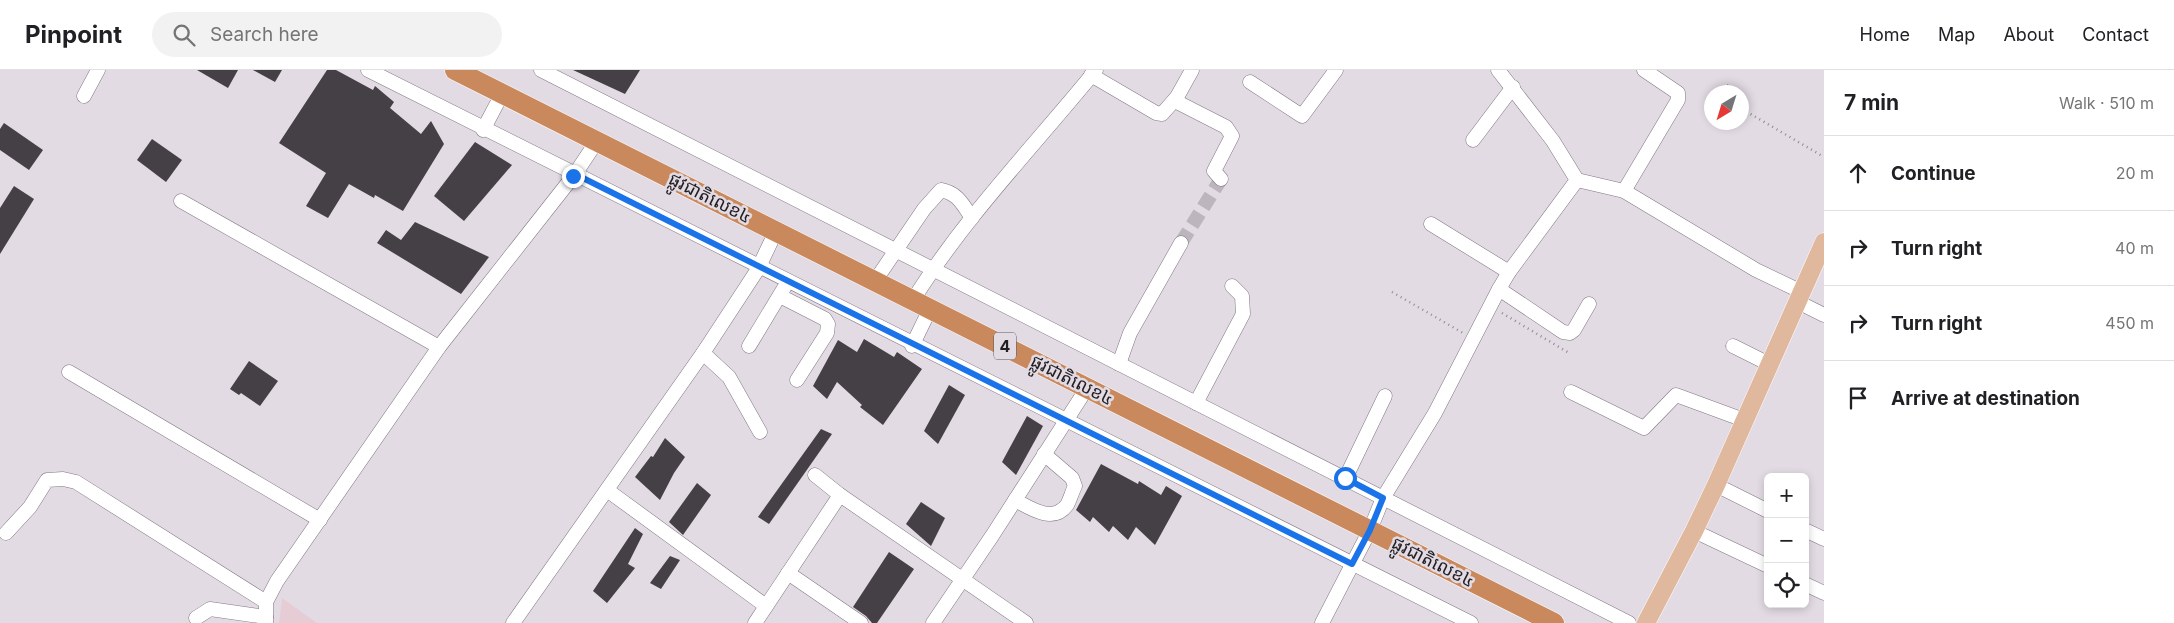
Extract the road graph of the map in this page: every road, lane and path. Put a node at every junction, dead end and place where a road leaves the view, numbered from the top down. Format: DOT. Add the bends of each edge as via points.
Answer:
graph roads {
  1 [pos="98,70"];
  2 [pos="368,70"];
  3 [pos="455,70"];
  4 [pos="541,70"];
  5 [pos="1192,70"];
  6 [pos="1336,70"];
  7 [pos="1498,70"];
  8 [pos="1644,70"];
  9 [pos="1094,73"];
  10 [pos="1250,82"];
  11 [pos="1512,87"];
  12 [pos="502,94"];
  13 [pos="84,96"];
  14 [pos="1177,98"];
  15 [pos="1749,113"];
  16 [pos="483,129"];
  17 [pos="1473,140"];
  18 [pos="597,141"];
  19 [pos="1824,157"];
  20 [pos="575,174"];
  21 [pos="1221,179"];
  22 [pos="1577,180"];
  23 [pos="1624,191"];
  24 [pos="181,200"];
  25 [pos="972,218"];
  26 [pos="1431,224"];
  27 [pos="776,231"];
  28 [pos="1824,242"];
  29 [pos="1181,243"];
  30 [pos="896,250"];
  31 [pos="759,266"];
  32 [pos="933,269"];
  33 [pos="1509,272"];
  34 [pos="788,281"];
  35 [pos="875,281"];
  36 [pos="1232,286"];
  37 [pos="1499,289"];
  38 [pos="1392,292"];
  39 [pos="780,296"];
  40 [pos="1800,297"];
  41 [pos="1589,304"];
  42 [pos="922,305"];
  43 [pos="1490,306"];
  44 [pos="1824,315"];
  45 [pos="1473,338"];
  46 [pos="913,345"];
  47 [pos="749,346"];
  48 [pos="1733,346"];
  49 [pos="439,347"];
  50 [pos="703,353"];
  51 [pos="1569,353"];
  52 [pos="1119,364"];
  53 [pos="1769,364"];
  54 [pos="69,372"];
  55 [pos="797,380"];
  56 [pos="1087,388"];
  57 [pos="1571,392"];
  58 [pos="1385,396"];
  59 [pos="1196,403"];
  60 [pos="1065,420"];
  61 [pos="1744,420"];
  62 [pos="760,432"];
  63 [pos="1044,454"];
  64 [pos="815,475"];
  65 [pos="1345,478"];
  66 [pos="1716,485"];
  67 [pos="607,490"];
  68 [pos="840,495"];
  69 [pos="1383,498"];
  70 [pos="1015,500"];
  71 [pos="1764,509"];
  72 [pos="320,520"];
  73 [pos="1370,530"];
  74 [pos="1694,530"];
  75 [pos="1809,532"];
  76 [pos="6,533"];
  77 [pos="1824,539"];
  78 [pos="1352,564"];
  79 [pos="1764,564"];
  80 [pos="788,573"];
  81 [pos="963,579"];
  82 [pos="1809,586"];
  83 [pos="1824,593"];
  84 [pos="266,602"];
  85 [pos="766,606"];
  86 [pos="196,618"];
  87 [pos="266,620"];
  88 [pos="513,623"];
  89 [pos="755,623"];
  90 [pos="861,623"];
  91 [pos="933,623"];
  92 [pos="1026,623"];
  93 [pos="1322,623"];
  94 [pos="1470,623"];
  95 [pos="1554,623"];
  96 [pos="1629,623"];
  97 [pos="1646,623"];
  1 -- 13 [label="street"];
  2 -- 16 [label="street"];
  3 -- 12 [label="highway, ផ្លូវជាតិលេខ៤ / 4"];
  4 -- 30 [label="street"];
  5 -- 14 [label="street"];
  6 -- 10 [label="street" via="1302,116"];
  7 -- 11 [label="street"];
  8 -- 23 [label="street" via="1678,93 1678,100"];
  9 -- 14 [label="street" via="1156,113 1162,114"];
  9 -- 25 [label="street"];
  11 -- 17 [label="street"];
  11 -- 22 [label="street" via="1553,141"];
  12 -- 16 [label="street"];
  12 -- 18 [label="highway, ផ្លូវជាតិលេខ៤ / 4"];
  14 -- 21 [label="street" via="1179,105 1226,127 1232,136 1214,171"];
  15 -- 19 [label="path"];
  16 -- 20 [label="street"];
  18 -- 20 [label="street"];
  18 -- 27 [label="highway, ផ្លូវជាតិលេខ៤ / 4"];
  20 -- 31 [label="street"];
  20 -- 49 [label="street"];
  22 -- 23 [label="street"];
  22 -- 33 [label="street"];
  23 -- 40 [label="street"];
  24 -- 49 [label="street"];
  25 -- 30 [label="street" via="958,198 941,190"];
  25 -- 32 [label="street"];
  26 -- 33 [label="street"];
  27 -- 31 [label="street"];
  27 -- 35 [label="highway, ផ្លូវជាតិលេខ៤ / 4"];
  28 -- 40 [label="main road"];
  29 -- 52 [label="street" via="1130,333"];
  30 -- 32 [label="street"];
  30 -- 35 [label="street"];
  31 -- 34 [label="street"];
  31 -- 50 [label="street"];
  32 -- 42 [label="street"];
  32 -- 52 [label="street"];
  33 -- 37 [label="street"];
  34 -- 39 [label="street"];
  34 -- 46 [label="street"];
  35 -- 42 [label="highway, ផ្លូវជាតិលេខ៤ / 4"];
  36 -- 59 [label="street" via="1242,296 1243,314"];
  37 -- 41 [label="street" via="1562,332 1574,330"];
  37 -- 43 [label="street"];
  38 -- 45 [label="path"];
  39 -- 47 [label="street"];
  39 -- 55 [label="street" via="825,319 828,324 827,332"];
  40 -- 44 [label="street"];
  40 -- 53 [label="main road"];
  42 -- 46 [label="street"];
  42 -- 56 [label="highway, ផ្លូវជាតិលេខ៤ / 4"];
  43 -- 45 [label="street"];
  43 -- 51 [label="path"];
  45 -- 69 [label="street" via="1435,412"];
  46 -- 60 [label="street"];
  48 -- 53 [label="street"];
  49 -- 72 [label="street"];
  50 -- 62 [label="street" via="729,377"];
  50 -- 67 [label="street"];
  52 -- 59 [label="street"];
  53 -- 61 [label="main road"];
  54 -- 72 [label="street"];
  56 -- 60 [label="street"];
  56 -- 73 [label="highway, ផ្លូវជាតិលេខ៤ / 4"];
  57 -- 61 [label="street" via="1644,428 1676,395"];
  58 -- 65 [label="street"];
  59 -- 65 [label="street"];
  60 -- 63 [label="street"];
  60 -- 78 [label="street"];
  61 -- 66 [label="main road"];
  63 -- 70 [label="street"];
  63 -- 70 [label="street" via="1072,478 1075,486 1066,506 1056,514 1038,513"];
  64 -- 68 [label="street"];
  65 -- 69 [label="street"];
  66 -- 71 [label="street"];
  66 -- 74 [label="main road"];
  67 -- 85 [label="street"];
  67 -- 88 [label="street"];
  68 -- 80 [label="street"];
  68 -- 81 [label="street"];
  69 -- 73 [label="street"];
  69 -- 96 [label="street"];
  70 -- 81 [label="street"];
  72 -- 84 [label="street"];
  73 -- 78 [label="street"];
  73 -- 95 [label="highway, ផ្លូវជាតិលេខ៤ / 4"];
  74 -- 79 [label="street"];
  74 -- 97 [label="main road"];
  75 -- 77 [label="street"];
  76 -- 84 [label="street" via="30,507 46,480 76,482"];
  78 -- 93 [label="street"];
  78 -- 94 [label="street"];
  80 -- 85 [label="street"];
  80 -- 90 [label="street"];
  81 -- 91 [label="street"];
  81 -- 92 [label="street"];
  82 -- 83 [label="street"];
  84 -- 87 [label="street"];
  85 -- 89 [label="street"];
  86 -- 87 [label="street" via="210,609"];
}
